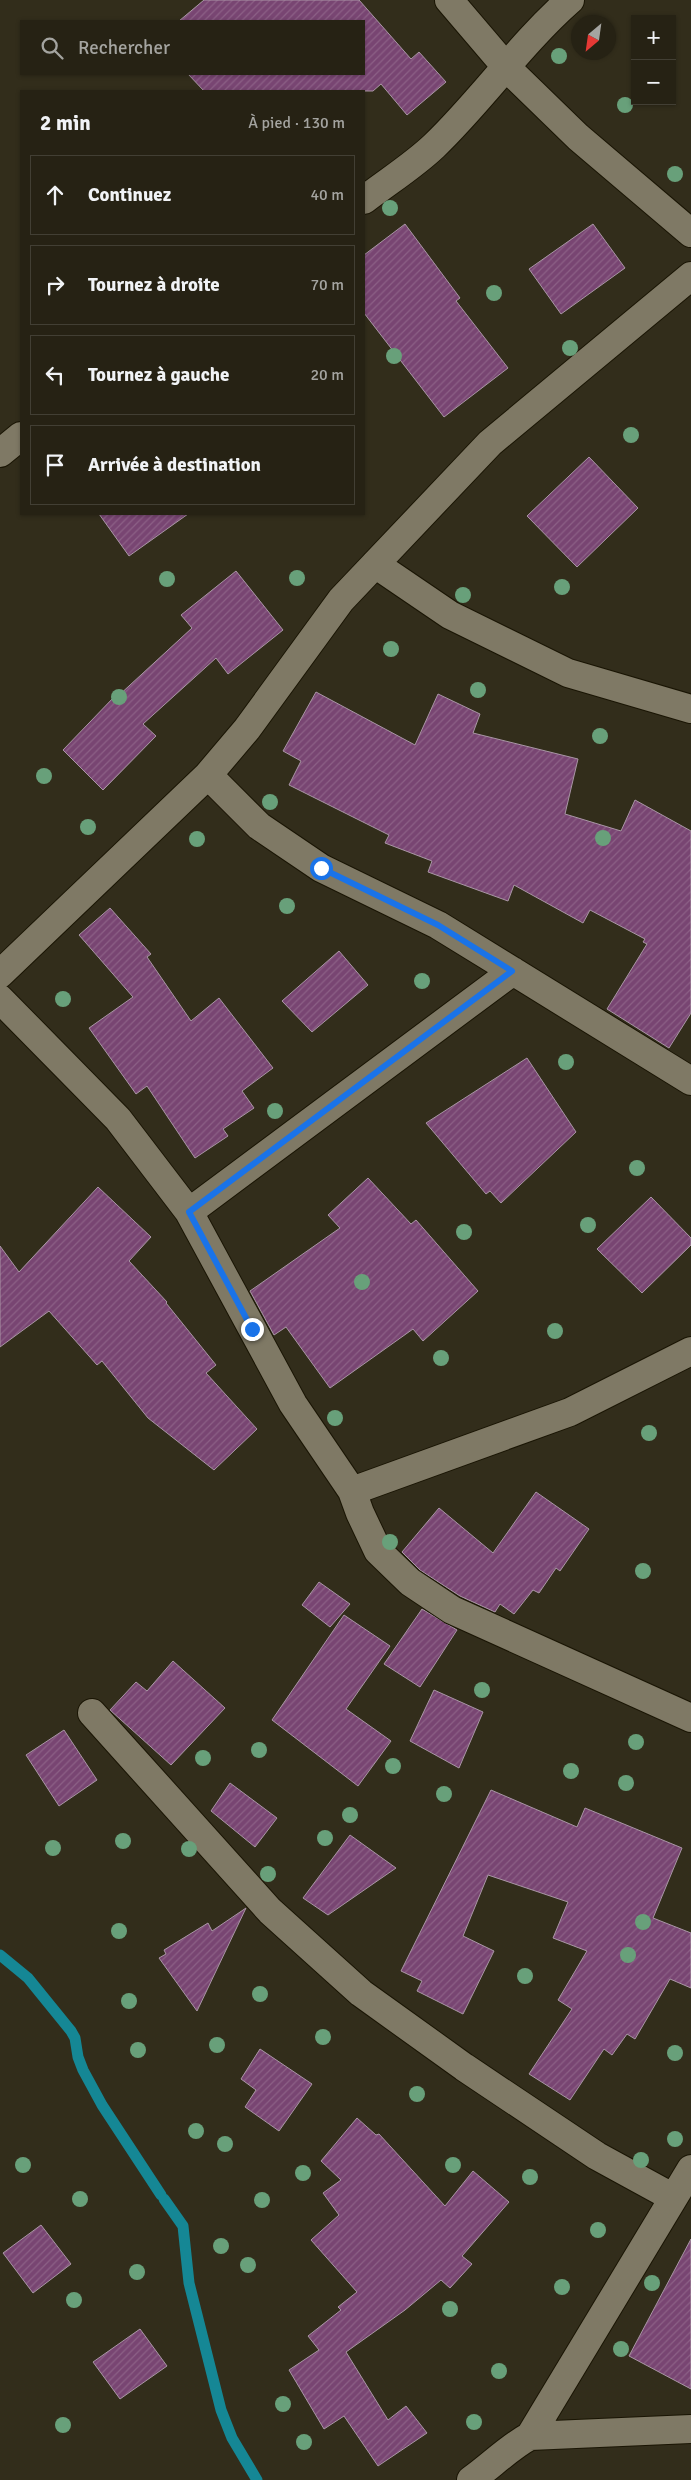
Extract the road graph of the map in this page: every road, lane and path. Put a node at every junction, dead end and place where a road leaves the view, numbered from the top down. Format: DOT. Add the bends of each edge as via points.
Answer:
graph roads {
  1 [pos="449,0"];
  2 [pos="570,0"];
  3 [pos="507,68"];
  4 [pos="365,199"];
  5 [pos="691,233"];
  6 [pos="691,276"];
  7 [pos="20,437"];
  8 [pos="0,453"];
  9 [pos="375,564"];
  10 [pos="691,709"];
  11 [pos="208,775"];
  12 [pos="512,971"];
  13 [pos="0,974"];
  14 [pos="0,999"];
  15 [pos="691,1081"];
  16 [pos="189,1212"];
  17 [pos="691,1351"];
  18 [pos="352,1491"];
  19 [pos="92,1713"];
  20 [pos="691,1718"];
  21 [pos="691,2169"];
  22 [pos="672,2197"];
  23 [pos="691,2429"];
  24 [pos="530,2436"];
  25 [pos="471,2480"];
  1 -- 3 [label="street"];
  2 -- 3 [label="street" via="550,17"];
  3 -- 4 [label="street" via="433,147"];
  3 -- 5 [label="street" via="578,137"];
  6 -- 9 [label="street" via="490,443"];
  7 -- 8 [label="street"];
  9 -- 10 [label="street" via="450,615 568,673"];
  9 -- 11 [label="street" via="342,600 247,729"];
  11 -- 12 [label="street" via="259,826 321,868 438,925"];
  11 -- 13 [label="street"];
  12 -- 15 [label="street"];
  12 -- 16 [label="street"];
  14 -- 16 [label="street" via="118,1119"];
  16 -- 18 [label="street" via="293,1404"];
  17 -- 18 [label="street" via="570,1412"];
  18 -- 20 [label="street" via="378,1551 410,1582 445,1605"];
  19 -- 22 [label="street" via="270,1911 361,1993 596,2156"];
  21 -- 22 [label="street"];
  22 -- 24 [label="street"];
  23 -- 24 [label="street"];
  24 -- 25 [label="street"];
}
